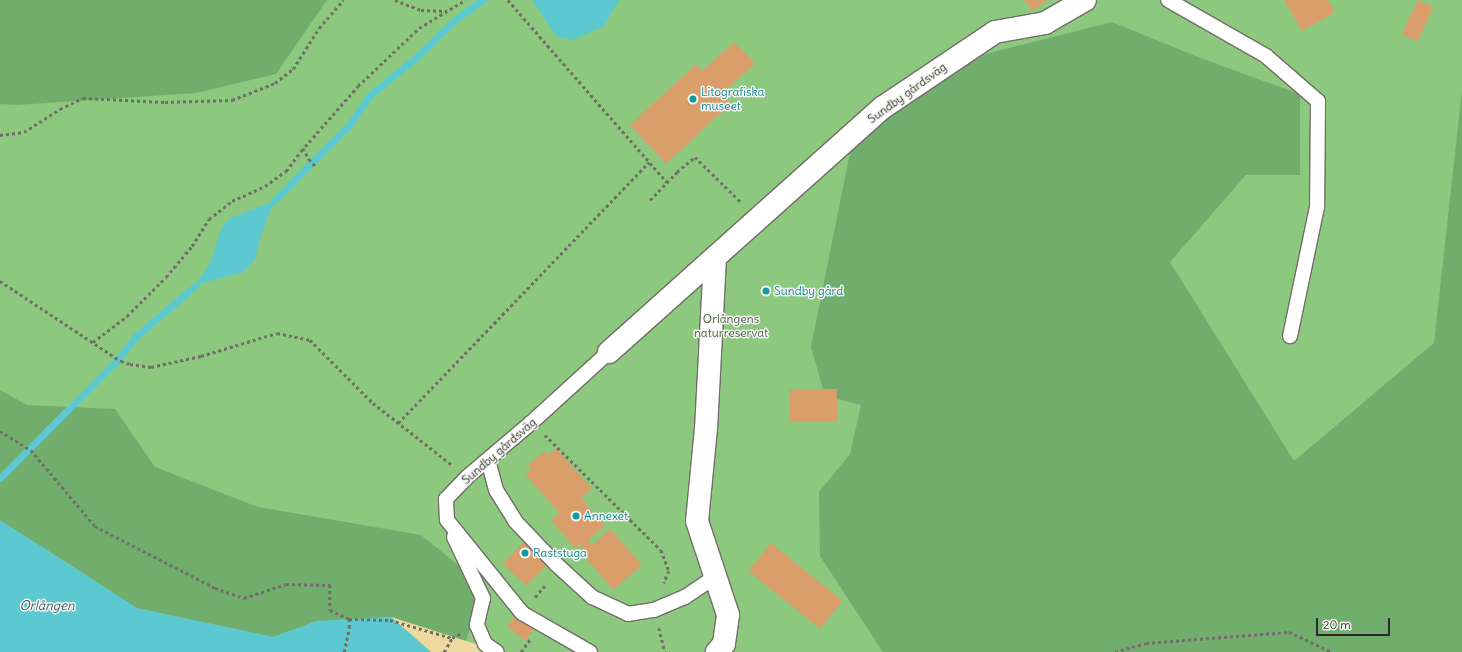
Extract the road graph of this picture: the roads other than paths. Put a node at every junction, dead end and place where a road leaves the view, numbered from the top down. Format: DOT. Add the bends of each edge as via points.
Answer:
graph roads {
  1 [pos="1085,0"];
  2 [pos="1168,0"];
  3 [pos="715,258"];
  4 [pos="1290,336"];
  5 [pos="609,352"];
  6 [pos="488,460"];
  7 [pos="447,520"];
  8 [pos="715,577"];
  9 [pos="497,652"];
  10 [pos="590,652"];
  11 [pos="717,652"];
  1 -- 3 [label="street, Sundby gårdsväg" via="1045,24 995,32 882,108"];
  2 -- 4 [label="lane" via="1266,56 1318,101 1317,207"];
  3 -- 5 [label="street, Sundby gårdsväg"];
  3 -- 8 [label="street" via="706,428 697,521"];
  5 -- 6 [label="lane, Sundby gårdsväg"];
  6 -- 7 [label="lane, Sundby gårdsväg" via="446,499"];
  6 -- 8 [label="lane" via="496,490 515,521 592,596 628,614 654,610 685,597"];
  7 -- 9 [label="lane" via="483,598 477,625 485,644"];
  7 -- 10 [label="lane" via="522,613"];
  8 -- 11 [label="street" via="728,615 724,644"];
}
